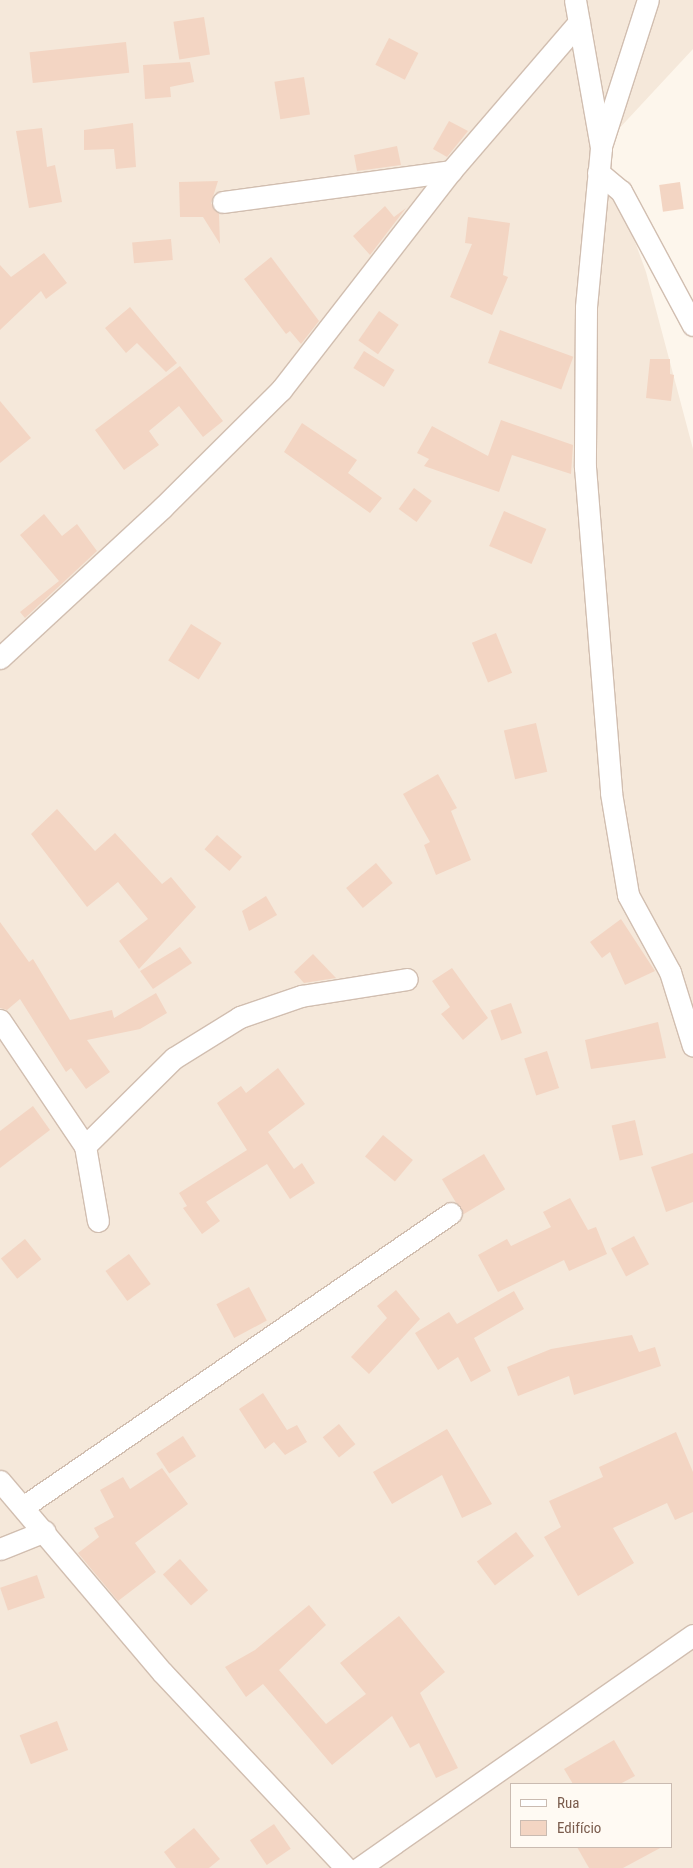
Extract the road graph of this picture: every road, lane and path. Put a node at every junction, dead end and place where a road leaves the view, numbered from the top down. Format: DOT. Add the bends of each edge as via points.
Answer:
graph roads {
  1 [pos="575,0"];
  2 [pos="648,0"];
  3 [pos="579,22"];
  4 [pos="601,148"];
  5 [pos="451,171"];
  6 [pos="598,172"];
  7 [pos="223,202"];
  8 [pos="693,325"];
  9 [pos="0,658"];
  10 [pos="408,979"];
  11 [pos="0,1020"];
  12 [pos="693,1046"];
  13 [pos="85,1146"];
  14 [pos="451,1213"];
  15 [pos="98,1221"];
  16 [pos="0,1481"];
  17 [pos="23,1507"];
  18 [pos="45,1531"];
  19 [pos="0,1549"];
  20 [pos="693,1636"];
  21 [pos="346,1868"];
  22 [pos="359,1868"];
  1 -- 3 [label="street"];
  2 -- 4 [label="street"];
  3 -- 4 [label="street"];
  3 -- 5 [label="street"];
  4 -- 6 [label="street"];
  5 -- 7 [label="street"];
  5 -- 9 [label="street" via="281,390 162,508"];
  6 -- 8 [label="street" via="621,190"];
  6 -- 12 [label="street" via="586,307 585,467 611,793 628,894 670,972"];
  10 -- 13 [label="street" via="301,996 240,1017 174,1058"];
  11 -- 13 [label="street"];
  13 -- 15 [label="street"];
  14 -- 17 [label="street"];
  16 -- 17 [label="street"];
  17 -- 18 [label="street"];
  18 -- 19 [label="street"];
  18 -- 21 [label="street" via="162,1672"];
  20 -- 22 [label="street"];
}
